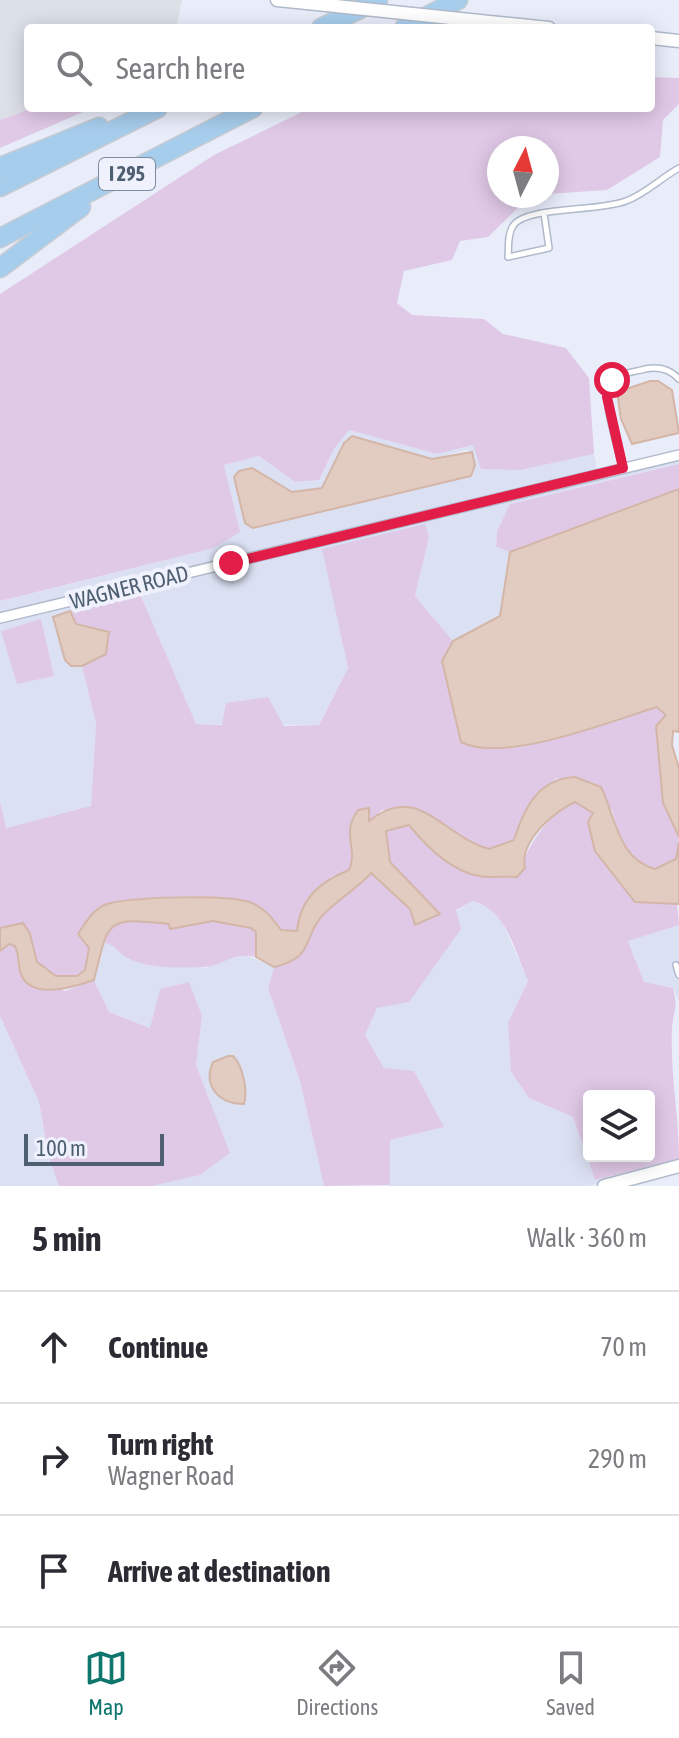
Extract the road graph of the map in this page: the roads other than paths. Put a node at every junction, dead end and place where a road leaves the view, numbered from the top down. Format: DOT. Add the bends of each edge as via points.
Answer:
graph roads {
  1 [pos="277,0"];
  2 [pos="378,0"];
  3 [pos="458,0"];
  4 [pos="329,24"];
  5 [pos="412,24"];
  6 [pos="509,24"];
  7 [pos="655,38"];
  8 [pos="679,41"];
  9 [pos="140,112"];
  10 [pos="150,112"];
  11 [pos="245,112"];
  12 [pos="0,167"];
  13 [pos="679,168"];
  14 [pos="115,181"];
  15 [pos="0,187"];
  16 [pos="544,213"];
  17 [pos="0,238"];
  18 [pos="0,268"];
  19 [pos="679,379"];
  20 [pos="679,455"];
  21 [pos="623,468"];
  22 [pos="0,618"];
  23 [pos="676,965"];
  24 [pos="679,975"];
  25 [pos="679,1166"];
  26 [pos="604,1186"];
  1 -- 6 [label="street, bridge"];
  2 -- 4 [label="highway"];
  3 -- 5 [label="highway"];
  7 -- 8 [label="street"];
  9 -- 12 [label="highway"];
  10 -- 15 [label="highway, I 295"];
  11 -- 14 [label="highway, I 295"];
  13 -- 16 [label="lane" via="626,201"];
  14 -- 17 [label="highway, I 295"];
  14 -- 18 [label="highway"];
  16 -- 16 [label="lane" via="549,248 508,257 513,226 523,217"];
  19 -- 21 [label="lane" via="653,367 609,384 607,397"];
  20 -- 21 [label="street, WAGNER ROAD"];
  21 -- 22 [label="street, WAGNER ROAD"];
  23 -- 24 [label="lane"];
  25 -- 26 [label="street"];
}
